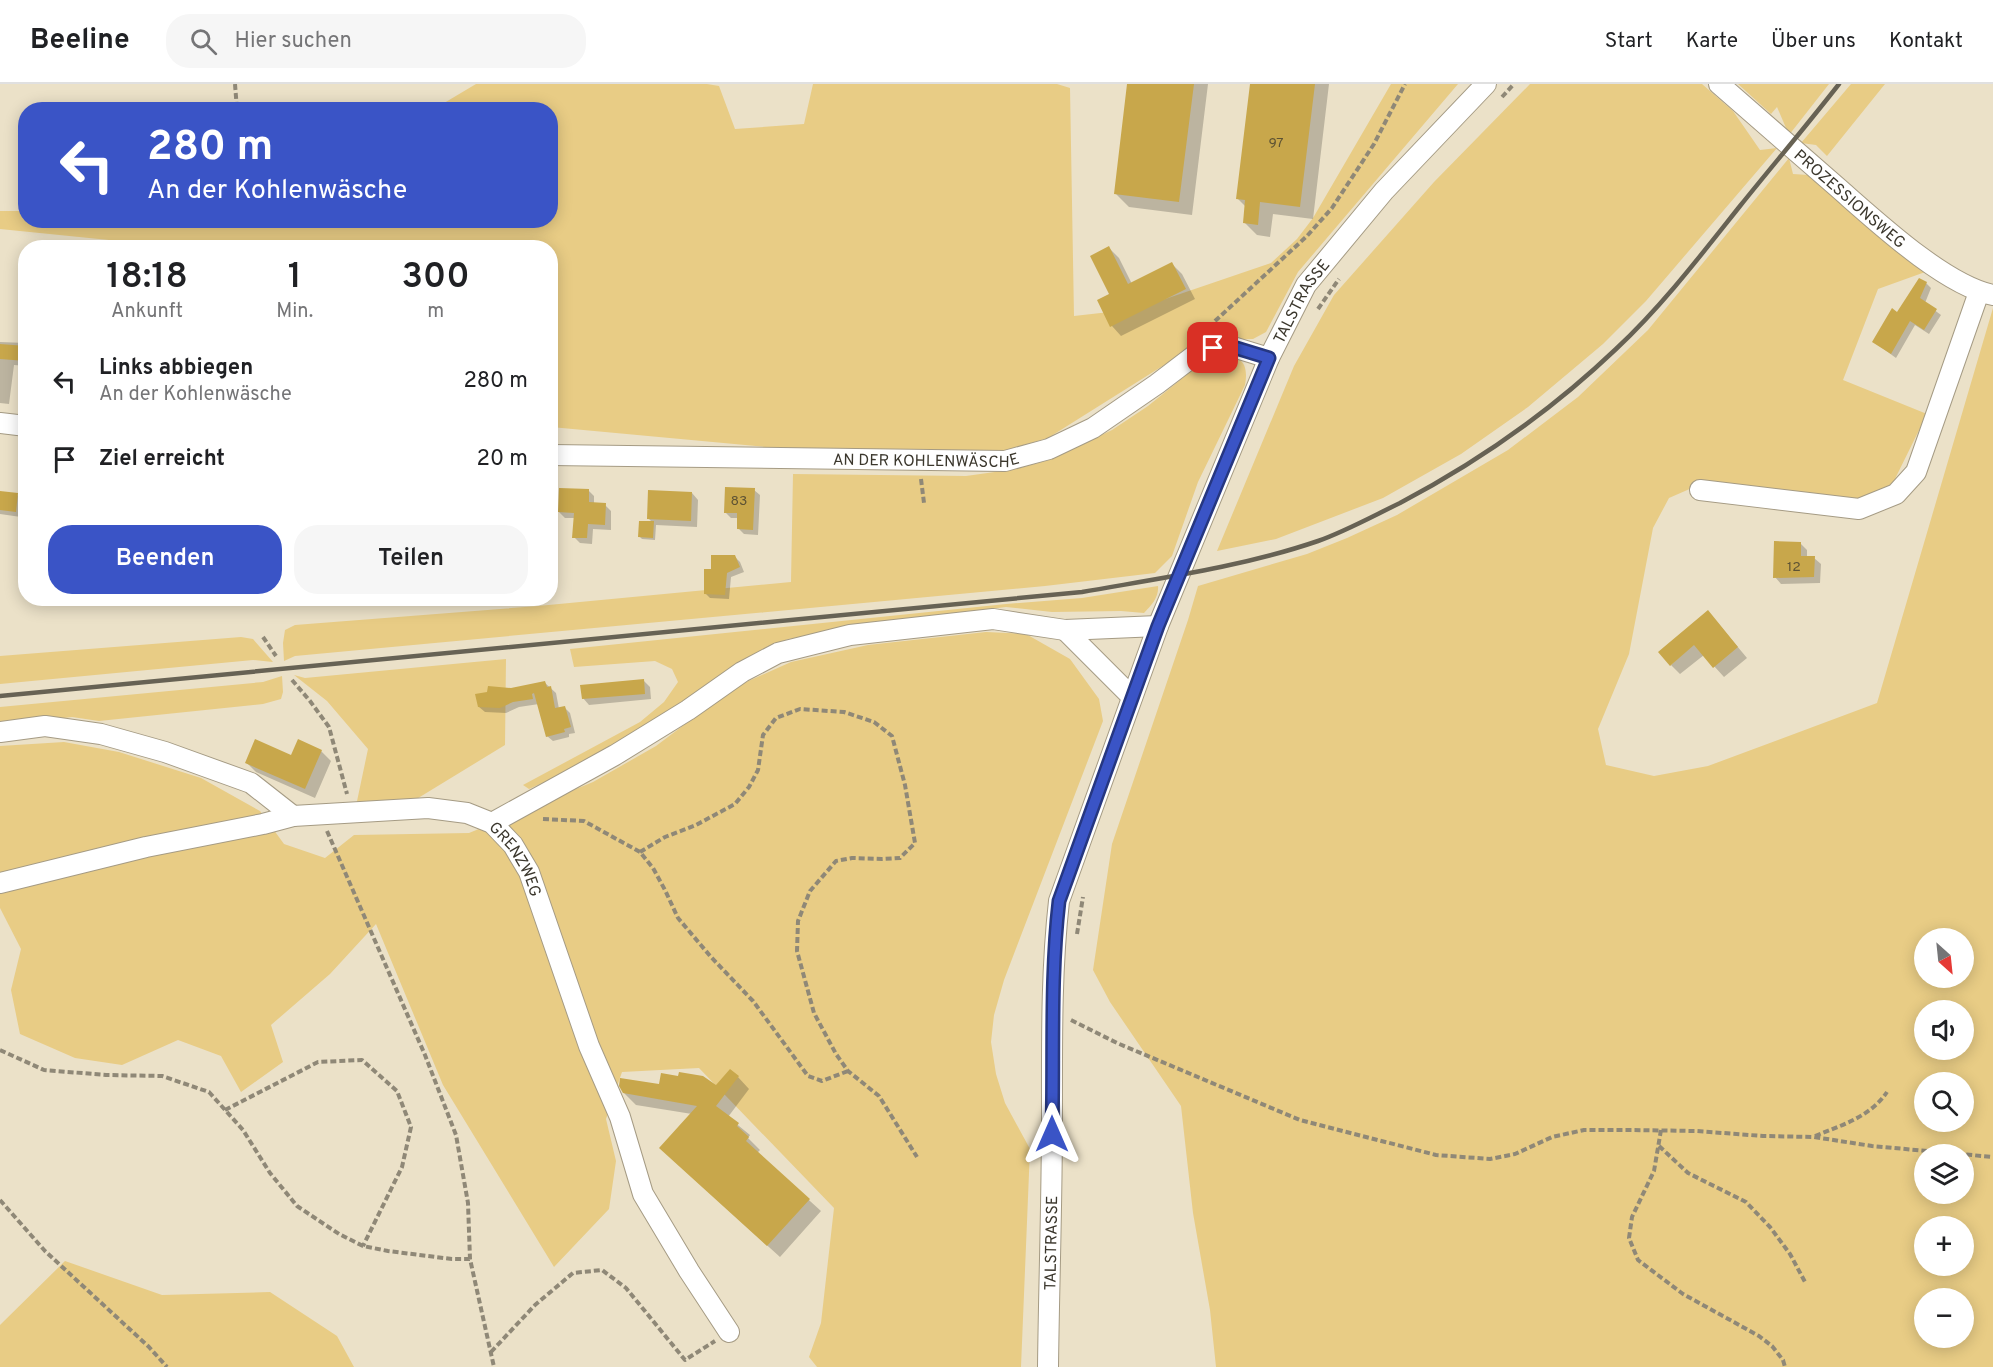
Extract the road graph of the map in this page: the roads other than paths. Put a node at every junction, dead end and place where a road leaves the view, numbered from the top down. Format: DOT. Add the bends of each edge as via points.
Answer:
graph roads {
  1 [pos="1486,84"];
  2 [pos="1719,84"];
  3 [pos="1986,294"];
  4 [pos="1269,358"];
  5 [pos="0,423"];
  6 [pos="18,425"];
  7 [pos="558,455"];
  8 [pos="1700,490"];
  9 [pos="1158,626"];
  10 [pos="1065,630"];
  11 [pos="1132,697"];
  12 [pos="0,732"];
  13 [pos="293,816"];
  14 [pos="492,823"];
  15 [pos="0,883"];
  16 [pos="729,1332"];
  17 [pos="1047,1367"];
  1 -- 4 [label="street, TALSTRASSE" via="1335,247 1306,285"];
  2 -- 3 [label="street, PROZESSIONSWEG" via="1886,230 1948,275"];
  3 -- 8 [label="street" via="1916,472 1896,494 1859,509"];
  4 -- 7 [label="street, AN DER KOHLENWÄSCHE" via="1233,347 1213,348 1195,355 1093,428 1049,449 1005,461"];
  4 -- 9 [label="street, TALSTRASSE"];
  5 -- 6 [label="street"];
  9 -- 10 [label="street"];
  9 -- 11 [label="street, TALSTRASSE"];
  10 -- 11 [label="street"];
  10 -- 14 [label="street" via="993,619 850,635 778,653 615,755"];
  11 -- 17 [label="street, TALSTRASSE" via="1059,901 1052,1015"];
  12 -- 13 [label="street" via="45,726 101,734 165,752 251,783"];
  13 -- 14 [label="street, GRENZWEG" via="428,808 467,813"];
  13 -- 15 [label="street, GRENZWEG"];
  14 -- 16 [label="street, GRENZWEG" via="529,872 589,1046 620,1117 643,1194"];
}
